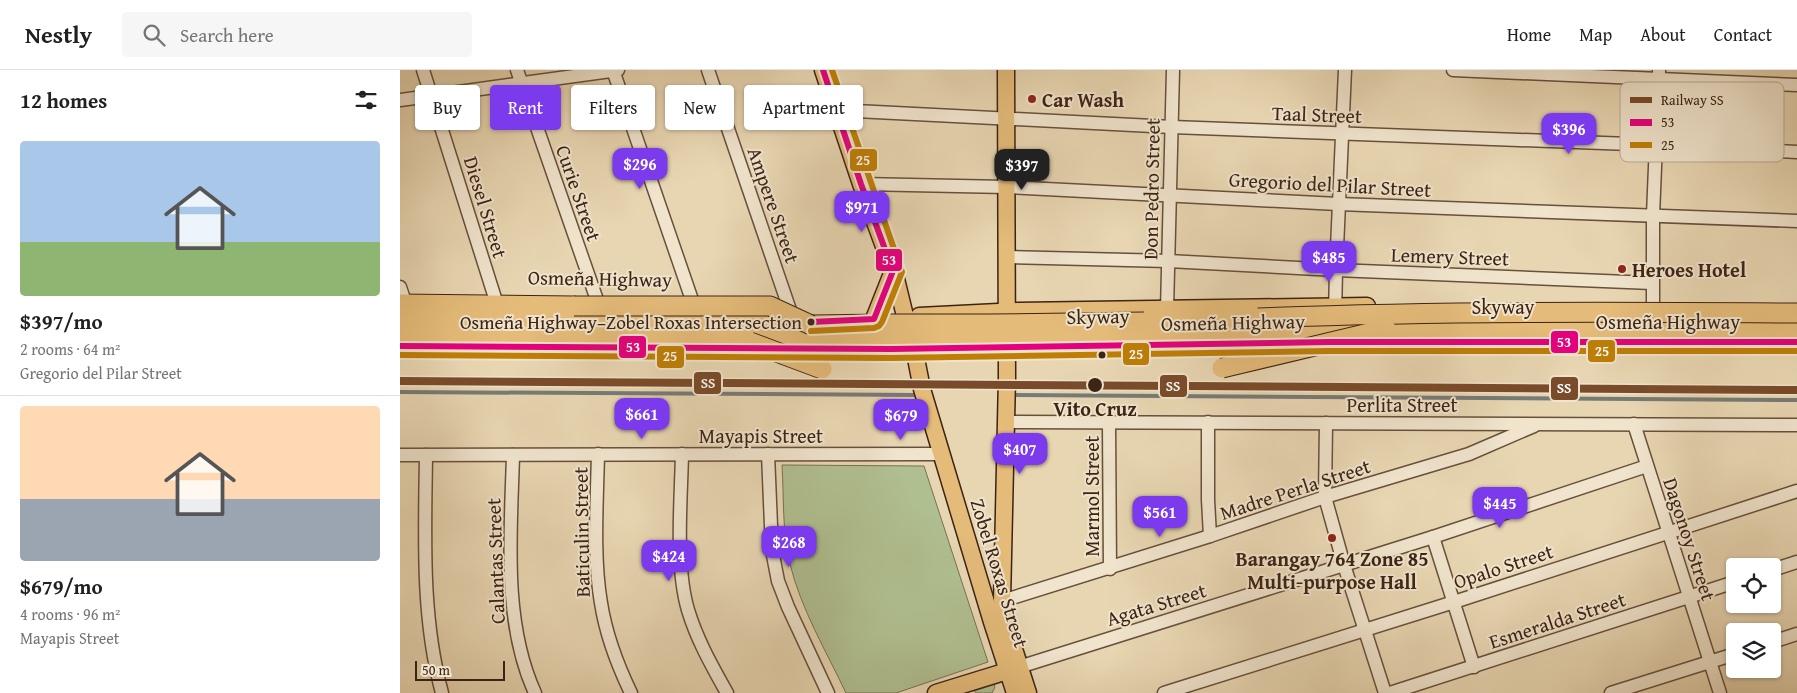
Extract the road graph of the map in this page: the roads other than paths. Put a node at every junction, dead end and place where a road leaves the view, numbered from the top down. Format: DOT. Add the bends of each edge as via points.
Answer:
graph roads {
  1 [pos="423,70"];
  2 [pos="517,70"];
  3 [pos="614,70"];
  4 [pos="618,70"];
  5 [pos="708,70"];
  6 [pos="823,70"];
  7 [pos="1006,70"];
  8 [pos="1173,70"];
  9 [pos="1345,70"];
  10 [pos="1453,70"];
  11 [pos="1659,74"];
  12 [pos="1769,82"];
  13 [pos="521,83"];
  14 [pos="1784,83"];
  15 [pos="1797,84"];
  16 [pos="428,85"];
  17 [pos="828,85"];
  18 [pos="480,89"];
  19 [pos="415,98"];
  20 [pos="400,100"];
  21 [pos="863,111"];
  22 [pos="1006,118"];
  23 [pos="1172,127"];
  24 [pos="442,130"];
  25 [pos="843,130"];
  26 [pos="1342,134"];
  27 [pos="1620,144"];
  28 [pos="1784,151"];
  29 [pos="1797,152"];
  30 [pos="1655,162"];
  31 [pos="861,184"];
  32 [pos="1006,187"];
  33 [pos="1171,195"];
  34 [pos="1338,204"];
  35 [pos="1653,216"];
  36 [pos="1797,221"];
  37 [pos="1006,257"];
  38 [pos="1168,261"];
  39 [pos="1336,270"];
  40 [pos="893,271"];
  41 [pos="1652,283"];
  42 [pos="401,296"];
  43 [pos="495,298"];
  44 [pos="597,300"];
  45 [pos="692,300"];
  46 [pos="1653,309"];
  47 [pos="1797,309"];
  48 [pos="1167,310"];
  49 [pos="1006,312"];
  50 [pos="1335,312"];
  51 [pos="1797,313"];
  52 [pos="874,319"];
  53 [pos="400,321"];
  54 [pos="803,324"];
  55 [pos="907,324"];
  56 [pos="1386,329"];
  57 [pos="1006,330"];
  58 [pos="1797,330"];
  59 [pos="400,339"];
  60 [pos="424,340"];
  61 [pos="750,342"];
  62 [pos="1797,342"];
  63 [pos="400,345"];
  64 [pos="914,348"];
  65 [pos="1006,348"];
  66 [pos="1222,368"];
  67 [pos="822,370"];
  68 [pos="1006,422"];
  69 [pos="1208,422"];
  70 [pos="1109,423"];
  71 [pos="1326,423"];
  72 [pos="1539,424"];
  73 [pos="1634,424"];
  74 [pos="1797,426"];
  75 [pos="598,454"];
  76 [pos="682,454"];
  77 [pos="768,454"];
  78 [pos="942,454"];
  79 [pos="400,455"];
  80 [pos="426,455"];
  81 [pos="512,455"];
  82 [pos="1647,466"];
  83 [pos="1797,491"];
  84 [pos="1325,497"];
  85 [pos="1668,532"];
  86 [pos="1210,536"];
  87 [pos="1433,537"];
  88 [pos="1797,562"];
  89 [pos="1344,565"];
  90 [pos="1781,567"];
  91 [pos="1110,569"];
  92 [pos="1726,585"];
  93 [pos="1689,596"];
  94 [pos="1002,602"];
  95 [pos="1454,602"];
  96 [pos="1364,629"];
  97 [pos="1797,634"];
  98 [pos="1781,639"];
  99 [pos="1726,657"];
  100 [pos="1710,662"];
  101 [pos="1474,667"];
  102 [pos="1011,681"];
  103 [pos="966,689"];
  104 [pos="442,693"];
  105 [pos="535,693"];
  106 [pos="631,693"];
  107 [pos="727,693"];
  108 [pos="828,693"];
  109 [pos="936,693"];
  110 [pos="1028,693"];
  111 [pos="1164,693"];
  112 [pos="1385,693"];
  113 [pos="1390,693"];
  114 [pos="1611,693"];
  115 [pos="1720,693"];
  1 -- 16 [label="street, Diesel Street"];
  2 -- 13 [label="street, Curie Street"];
  3 -- 4 [label="street"];
  3 -- 13 [label="street"];
  3 -- 45 [label="street"];
  5 -- 54 [label="street, Ampere Street"];
  6 -- 17 [label="main road"];
  7 -- 22 [label="main road"];
  8 -- 23 [label="street, Don Pedro Street"];
  9 -- 26 [label="street"];
  10 -- 11 [label="street"];
  11 -- 12 [label="street"];
  13 -- 18 [label="street"];
  13 -- 44 [label="street, Curie Street"];
  14 -- 15 [label="street"];
  19 -- 20 [label="street"];
  21 -- 22 [label="street, Taal Street"];
  22 -- 23 [label="street, Taal Street"];
  22 -- 32 [label="main road"];
  23 -- 26 [label="street, Taal Street"];
  23 -- 33 [label="street, Don Pedro Street"];
  24 -- 43 [label="street, Diesel Street"];
  25 -- 31 [label="main road"];
  26 -- 27 [label="street, Taal Street"];
  26 -- 34 [label="street"];
  28 -- 29 [label="street, Taal Street"];
  30 -- 35 [label="street"];
  31 -- 32 [label="street, Gregorio del Pilar Street"];
  31 -- 40 [label="main road"];
  32 -- 33 [label="street, Gregorio del Pilar Street"];
  32 -- 37 [label="main road"];
  33 -- 34 [label="street, Gregorio del Pilar Street"];
  33 -- 38 [label="street, Don Pedro Street"];
  34 -- 35 [label="street, Gregorio del Pilar Street"];
  34 -- 39 [label="street"];
  35 -- 36 [label="street, Gregorio del Pilar Street"];
  35 -- 41 [label="street"];
  37 -- 38 [label="street, Lemery Street"];
  37 -- 49 [label="main road"];
  38 -- 39 [label="street, Lemery Street"];
  38 -- 48 [label="street, Don Pedro Street"];
  39 -- 41 [label="street, Lemery Street"];
  39 -- 50 [label="street"];
  40 -- 52 [label="main road"];
  40 -- 55 [label="main road"];
  41 -- 46 [label="street"];
  42 -- 43 [label="street, Osmeña Highway"];
  42 -- 54 [label="highway, bridge" via="770,306"];
  43 -- 44 [label="street, Osmeña Highway"];
  44 -- 45 [label="street, Osmeña Highway"];
  45 -- 54 [label="street, Osmeña Highway" via="728,300 770,309"];
  46 -- 47 [label="main road, Osmeña Highway"];
  46 -- 50 [label="main road, Osmeña Highway"];
  48 -- 49 [label="main road, Osmeña Highway"];
  48 -- 50 [label="main road, Osmeña Highway"];
  49 -- 55 [label="main road, Osmeña Highway"];
  49 -- 57 [label="main road"];
  50 -- 57 [label="main road, Osmeña Highway"];
  51 -- 54 [label="highway, Skyway, bridge" via="1527,312 1108,322"];
  52 -- 54 [label="main road, Osmeña Highway"];
  52 -- 55 [label="main road, Osmeña Highway"];
  53 -- 54 [label="highway, Skyway"];
  55 -- 57 [label="main road, Osmeña Highway"];
  56 -- 58 [label="highway, Skyway"];
  56 -- 61 [label="highway, Skyway, bridge" via="1006,341"];
  56 -- 66 [label="highway, bridge"];
  57 -- 65 [label="main road"];
  59 -- 60 [label="highway, Skyway"];
  60 -- 61 [label="highway, Skyway"];
  60 -- 63 [label="highway"];
  61 -- 67 [label="highway, bridge"];
  62 -- 65 [label="main road, Osmeña Highway" via="1329,342"];
  63 -- 64 [label="main road, Osmeña Highway"];
  64 -- 65 [label="main road, Osmeña Highway"];
  64 -- 78 [label="main road, Zobel Roxas Street" via="922,389"];
  65 -- 68 [label="main road"];
  68 -- 70 [label="street, Perlita Street"];
  68 -- 94 [label="main road"];
  69 -- 70 [label="street, Perlita Street"];
  69 -- 71 [label="street, Perlita Street"];
  69 -- 86 [label="street"];
  70 -- 91 [label="street, Marmol Street"];
  71 -- 72 [label="street, Perlita Street"];
  71 -- 84 [label="street"];
  72 -- 73 [label="street, Perlita Street"];
  72 -- 84 [label="street, Madre Perla Street" via="1469,454"];
  73 -- 74 [label="street, Perlita Street"];
  73 -- 82 [label="street, Dagonoy Street"];
  75 -- 76 [label="street, Mayapis Street"];
  75 -- 81 [label="street, Mayapis Street"];
  75 -- 106 [label="street, Baticulin Street" via="600,601 610,643"];
  76 -- 77 [label="street, Mayapis Street"];
  76 -- 107 [label="street" via="680,560 683,586 701,644"];
  77 -- 78 [label="street, Mayapis Street"];
  77 -- 108 [label="street" via="769,513 778,580"];
  78 -- 102 [label="main road, Zobel Roxas Street"];
  79 -- 80 [label="street, Mayapis Street"];
  80 -- 81 [label="street, Mayapis Street"];
  80 -- 104 [label="street" via="427,600"];
  81 -- 105 [label="street, Calantas Street" via="515,629"];
  82 -- 85 [label="street, Dagonoy Street"];
  82 -- 87 [label="street, Agata Street"];
  83 -- 85 [label="street, Opalo Street"];
  84 -- 86 [label="street, Madre Perla Street"];
  84 -- 89 [label="street"];
  85 -- 93 [label="street, Dagonoy Street"];
  85 -- 95 [label="street, Opalo Street"];
  86 -- 91 [label="street, Madre Perla Street"];
  87 -- 89 [label="street, Agata Street"];
  87 -- 95 [label="street"];
  88 -- 90 [label="street"];
  89 -- 96 [label="street"];
  89 -- 102 [label="street, Agata Street"];
  91 -- 94 [label="street, Madre Perla Street"];
  92 -- 93 [label="street, Esmeralda Street"];
  93 -- 100 [label="street, Dagonoy Street"];
  93 -- 101 [label="street, Esmeralda Street"];
  94 -- 102 [label="main road"];
  95 -- 96 [label="street, Opalo Street"];
  95 -- 101 [label="street"];
  96 -- 111 [label="street, Opalo Street"];
  96 -- 112 [label="street"];
  97 -- 98 [label="street"];
  99 -- 100 [label="street"];
  100 -- 114 [label="street"];
  100 -- 115 [label="street, Dagonoy Street"];
  101 -- 113 [label="street, Esmeralda Street"];
  102 -- 103 [label="main road"];
  102 -- 110 [label="main road, Zobel Roxas Street"];
  103 -- 109 [label="main road"];
}
